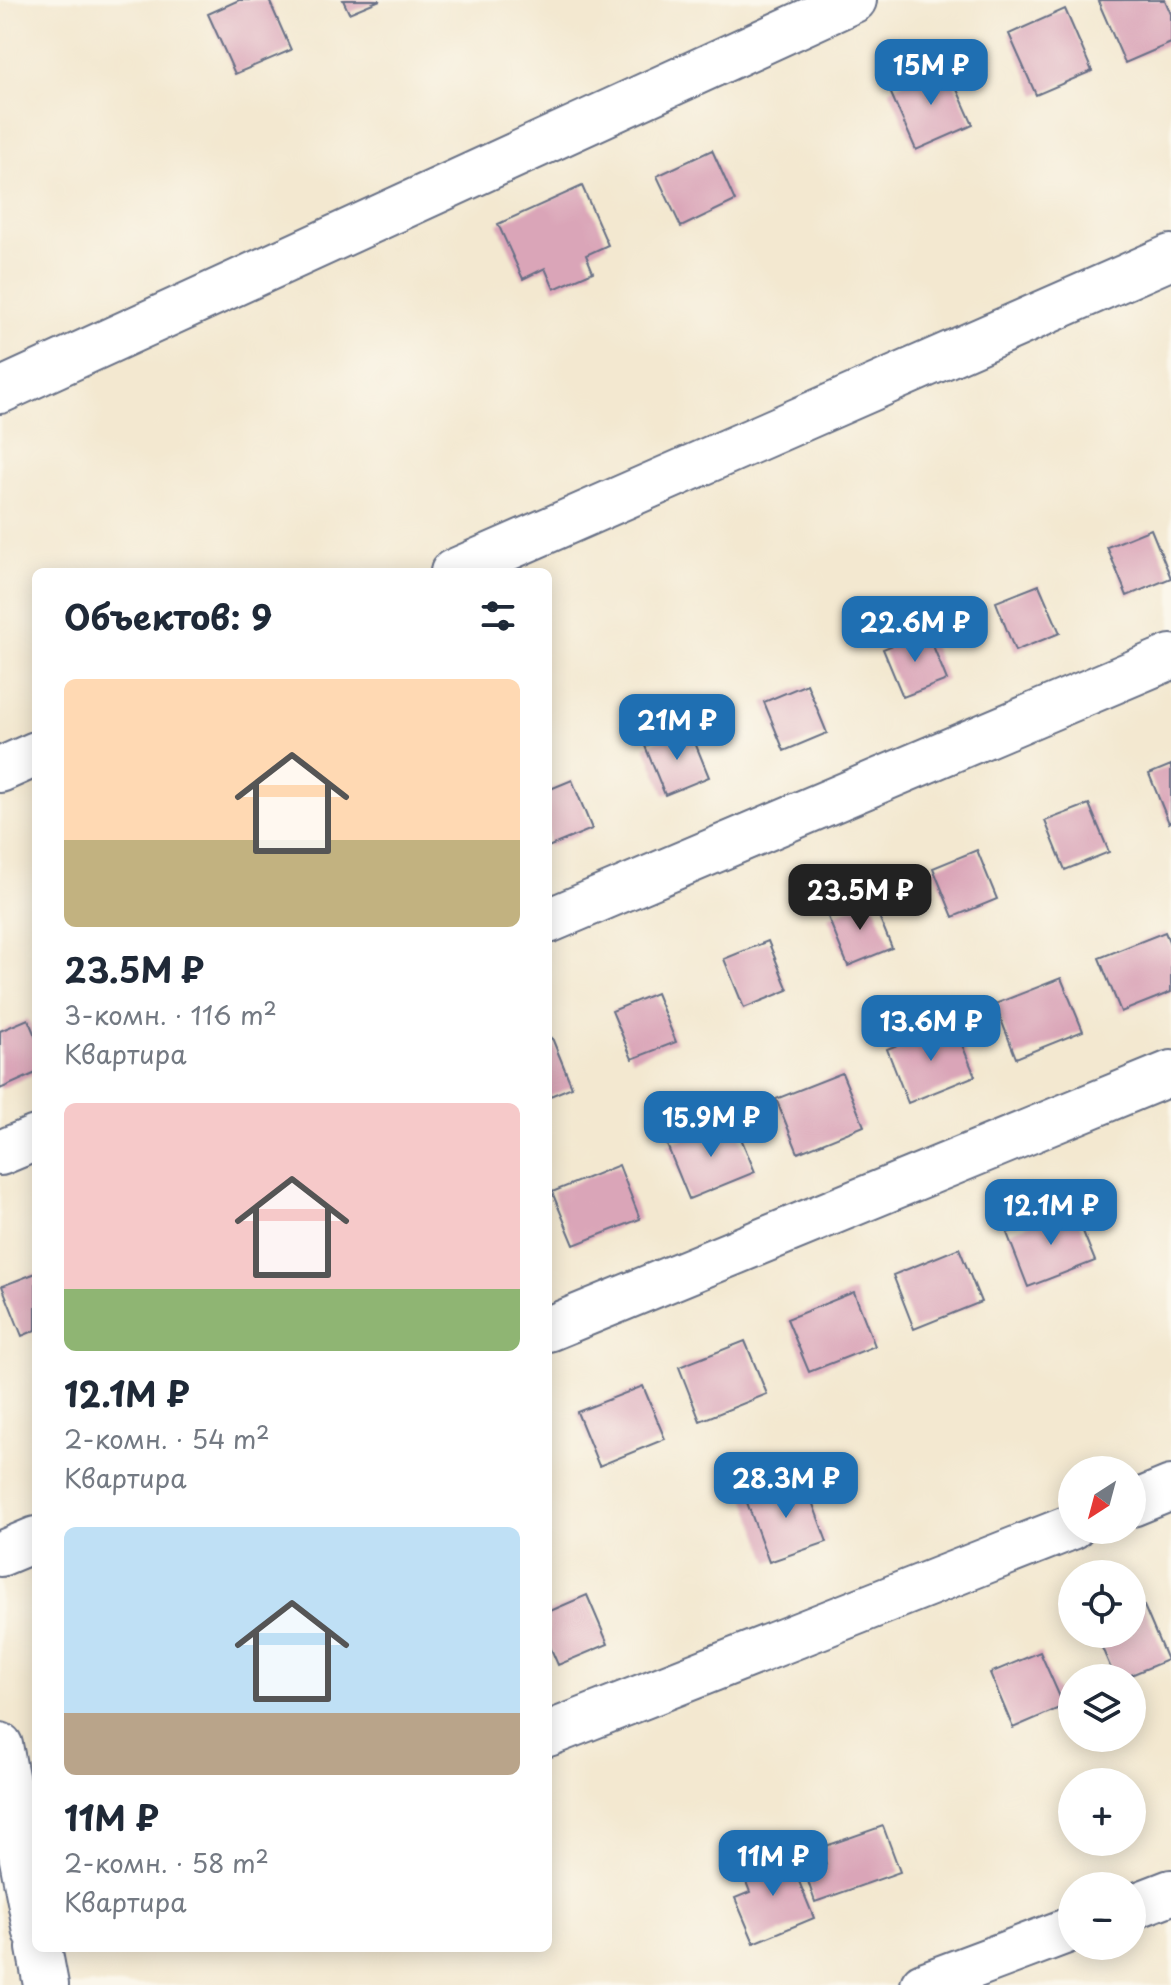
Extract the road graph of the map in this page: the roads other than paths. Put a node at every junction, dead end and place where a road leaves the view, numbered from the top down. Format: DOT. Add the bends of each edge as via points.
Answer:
graph roads {
  1 [pos="854,0"];
  2 [pos="1171,257"];
  3 [pos="0,391"];
  4 [pos="462,568"];
  5 [pos="1171,657"];
  6 [pos="32,756"];
  7 [pos="0,770"];
  8 [pos="552,919"];
  9 [pos="1171,1073"];
  10 [pos="32,1140"];
  11 [pos="0,1153"];
  12 [pos="552,1327"];
  13 [pos="1171,1488"];
  14 [pos="1146,1498"];
  15 [pos="1058,1533"];
  16 [pos="32,1541"];
  17 [pos="0,1554"];
  18 [pos="552,1732"];
  19 [pos="0,1745"];
  20 [pos="1171,1892"];
  21 [pos="1146,1902"];
  22 [pos="32,1911"];
  23 [pos="1058,1934"];
  24 [pos="40,1952"];
  25 [pos="46,1985"];
  26 [pos="923,1985"];
  1 -- 3 [label="street"];
  2 -- 4 [label="street"];
  5 -- 8 [label="street"];
  6 -- 7 [label="street"];
  9 -- 12 [label="street"];
  10 -- 11 [label="street"];
  13 -- 14 [label="street"];
  15 -- 18 [label="street"];
  16 -- 17 [label="street"];
  19 -- 22 [label="street"];
  20 -- 21 [label="street"];
  23 -- 26 [label="street"];
  24 -- 25 [label="street"];
}
